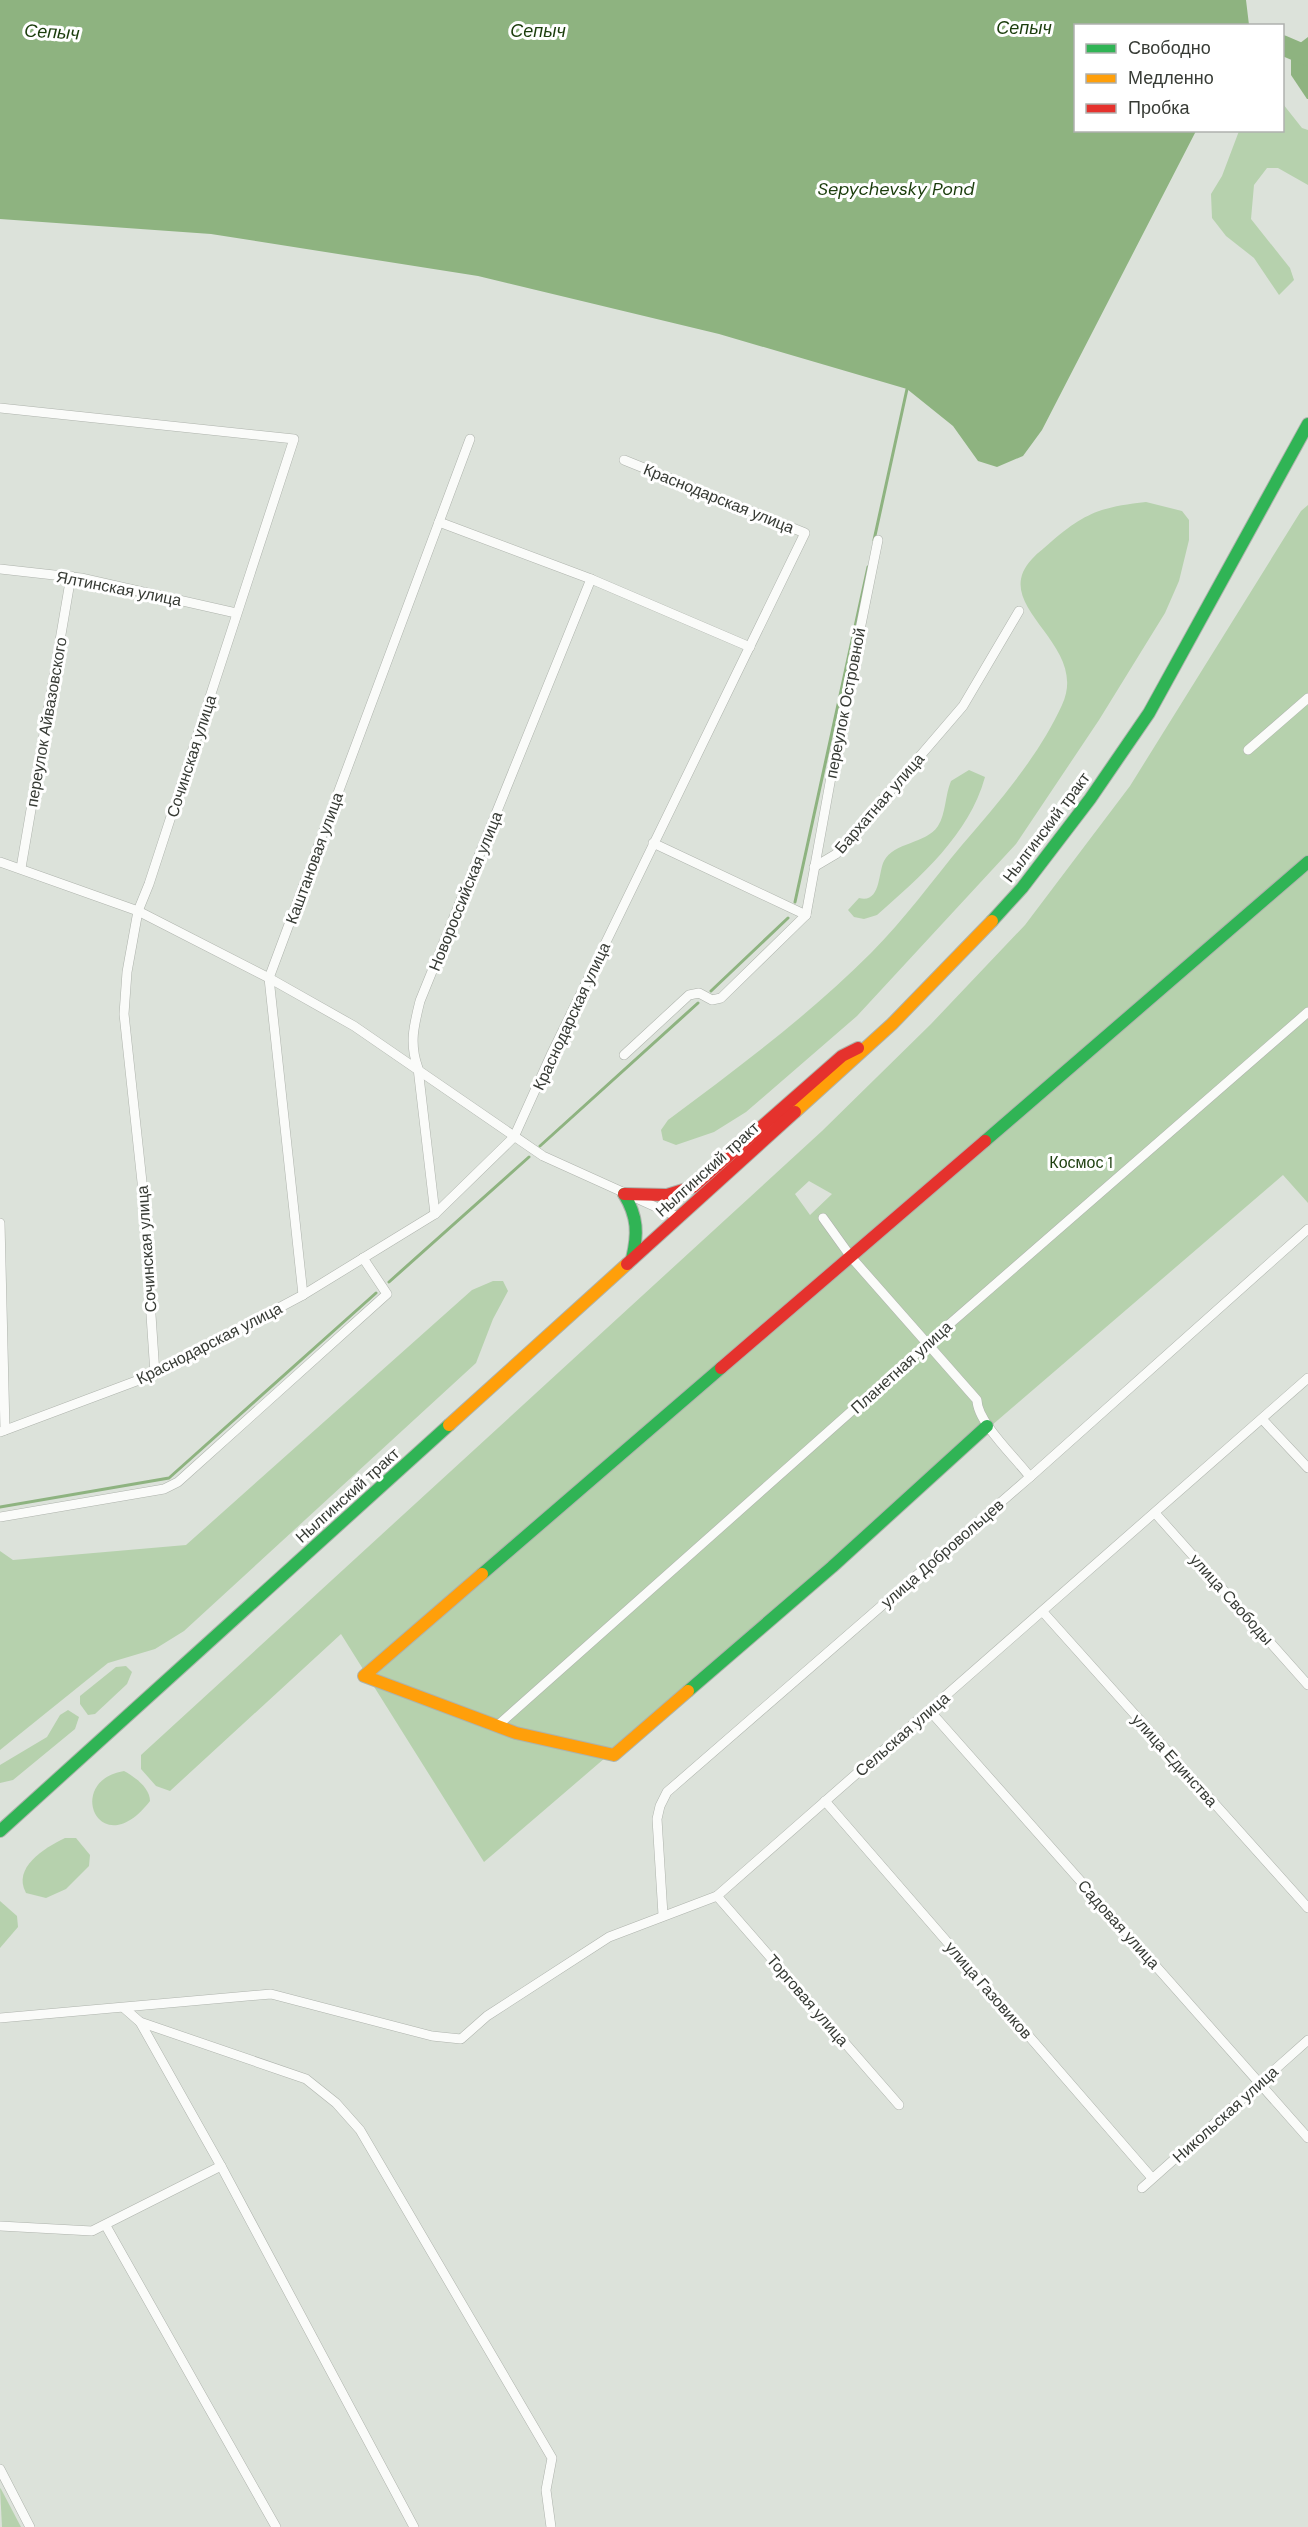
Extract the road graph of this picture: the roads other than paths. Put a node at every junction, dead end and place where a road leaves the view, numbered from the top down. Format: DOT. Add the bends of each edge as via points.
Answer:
graph roads {
  1 [pos="0,408"];
  2 [pos="1308,424"];
  3 [pos="470,440"];
  4 [pos="624,460"];
  5 [pos="439,522"];
  6 [pos="878,540"];
  7 [pos="0,568"];
  8 [pos="71,576"];
  9 [pos="591,579"];
  10 [pos="1019,611"];
  11 [pos="236,613"];
  12 [pos="750,647"];
  13 [pos="1308,698"];
  14 [pos="1248,750"];
  15 [pos="653,843"];
  16 [pos="0,862"];
  17 [pos="1308,862"];
  18 [pos="814,867"];
  19 [pos="21,868"];
  20 [pos="138,912"];
  21 [pos="807,915"];
  22 [pos="269,978"];
  23 [pos="1308,1012"];
  24 [pos="872,1042"];
  25 [pos="624,1055"];
  26 [pos="418,1068"];
  27 [pos="514,1137"];
  28 [pos="624,1194"];
  29 [pos="435,1215"];
  30 [pos="678,1217"];
  31 [pos="823,1218"];
  32 [pos="0,1223"];
  33 [pos="1308,1229"];
  34 [pos="851,1257"];
  35 [pos="363,1258"];
  36 [pos="632,1259"];
  37 [pos="303,1294"];
  38 [pos="928,1343"];
  39 [pos="154,1374"];
  40 [pos="1308,1378"];
  41 [pos="1262,1419"];
  42 [pos="987,1426"];
  43 [pos="2,1431"];
  44 [pos="1308,1468"];
  45 [pos="1030,1477"];
  46 [pos="1155,1513"];
  47 [pos="0,1517"];
  48 [pos="1042,1612"];
  49 [pos="1308,1685"];
  50 [pos="930,1711"];
  51 [pos="497,1726"];
  52 [pos="825,1801"];
  53 [pos="0,1831"];
  54 [pos="717,1896"];
  55 [pos="1308,1908"];
  56 [pos="663,1915"];
  57 [pos="124,2008"];
  58 [pos="0,2018"];
  59 [pos="140,2022"];
  60 [pos="1308,2040"];
  61 [pos="1260,2083"];
  62 [pos="899,2105"];
  63 [pos="1308,2138"];
  64 [pos="221,2166"];
  65 [pos="1152,2178"];
  66 [pos="1142,2188"];
  67 [pos="0,2226"];
  68 [pos="106,2226"];
  69 [pos="1,2472"];
  70 [pos="30,2527"];
  71 [pos="276,2527"];
  72 [pos="414,2527"];
  73 [pos="551,2527"];
  1 -- 11 [label="street, Сочинская улица" via="294,439"];
  2 -- 24 [label="main road, Нылгинский тракт" via="1149,713 1090,799 1022,888"];
  3 -- 5 [label="street, Каштановая улица"];
  4 -- 12 [label="street, Краснодарская улица" via="805,533"];
  5 -- 9 [label="street"];
  5 -- 22 [label="street, Каштановая улица"];
  6 -- 18 [label="street, переулок Островной"];
  7 -- 8 [label="street, Ялтинская улица"];
  8 -- 11 [label="street, Ялтинская улица"];
  8 -- 19 [label="street, переулок Айвазовского"];
  9 -- 12 [label="street"];
  9 -- 26 [label="street, Новороссийская улица" via="420,1001 411,1051"];
  10 -- 18 [label="street, Бархатная улица" via="963,706 837,854"];
  11 -- 20 [label="street, Сочинская улица"];
  12 -- 15 [label="street, Краснодарская улица"];
  13 -- 14 [label="street"];
  15 -- 21 [label="street"];
  15 -- 27 [label="street, Краснодарская улица"];
  16 -- 19 [label="street"];
  17 -- 34 [label="main road"];
  18 -- 21 [label="street"];
  19 -- 20 [label="street"];
  20 -- 22 [label="street"];
  20 -- 39 [label="street, Сочинская улица" via="124,1014 142,1182"];
  21 -- 25 [label="street" via="721,998 689,995"];
  22 -- 26 [label="street"];
  22 -- 37 [label="street, Каштановая улица"];
  23 -- 38 [label="street, Планетная улица"];
  24 -- 28 [label="main road" via="842,1056 693,1187 667,1195"];
  24 -- 30 [label="main road, Нылгинский тракт"];
  26 -- 27 [label="street"];
  26 -- 29 [label="street, Новороссийская улица"];
  27 -- 28 [label="street" via="543,1156"];
  27 -- 29 [label="street, Краснодарская улица"];
  28 -- 30 [label="street"];
  28 -- 36 [label="main road" via="639,1223"];
  29 -- 35 [label="street, Краснодарская улица"];
  30 -- 36 [label="main road, Нылгинский тракт"];
  31 -- 34 [label="street"];
  32 -- 43 [label="street"];
  33 -- 45 [label="street, улица Добровольцев"];
  34 -- 38 [label="street"];
  34 -- 51 [label="main road" via="364,1676"];
  35 -- 37 [label="street, Краснодарская улица"];
  35 -- 47 [label="street" via="387,1294 178,1482 164,1489"];
  36 -- 53 [label="main road, Нылгинский тракт"];
  37 -- 39 [label="street, Краснодарская улица"];
  38 -- 42 [label="street" via="977,1400 979,1414"];
  38 -- 51 [label="street, Планетная улица"];
  39 -- 43 [label="street, Краснодарская улица"];
  40 -- 41 [label="street, Сельская улица"];
  41 -- 44 [label="street"];
  41 -- 46 [label="street, Сельская улица"];
  42 -- 45 [label="street"];
  42 -- 51 [label="main road" via="832,1567 614,1755"];
  45 -- 56 [label="street, улица Добровольцев" via="667,1792 657,1819"];
  46 -- 48 [label="street, Сельская улица"];
  46 -- 49 [label="street, улица Свободы"];
  48 -- 50 [label="street, Сельская улица"];
  48 -- 55 [label="street, улица Единства"];
  50 -- 52 [label="street, Сельская улица"];
  50 -- 61 [label="street, Садовая улица"];
  52 -- 54 [label="street, Сельская улица"];
  52 -- 65 [label="street, улица Газовиков"];
  54 -- 56 [label="street, Сельская улица"];
  54 -- 62 [label="street, Торговая улица"];
  56 -- 57 [label="street, Сельская улица" via="609,1937 487,2016 461,2039 432,2036 272,1994"];
  57 -- 58 [label="street"];
  57 -- 59 [label="street"];
  59 -- 64 [label="street"];
  59 -- 73 [label="street" via="306,2079 336,2103 360,2130 552,2458 546,2490"];
  60 -- 61 [label="street, Никольская улица"];
  61 -- 63 [label="street, Садовая улица"];
  61 -- 65 [label="street, Никольская улица"];
  64 -- 68 [label="street"];
  64 -- 72 [label="street"];
  65 -- 66 [label="street, Никольская улица"];
  67 -- 68 [label="street" via="92,2231"];
  68 -- 71 [label="street"];
  69 -- 70 [label="street"];
}
